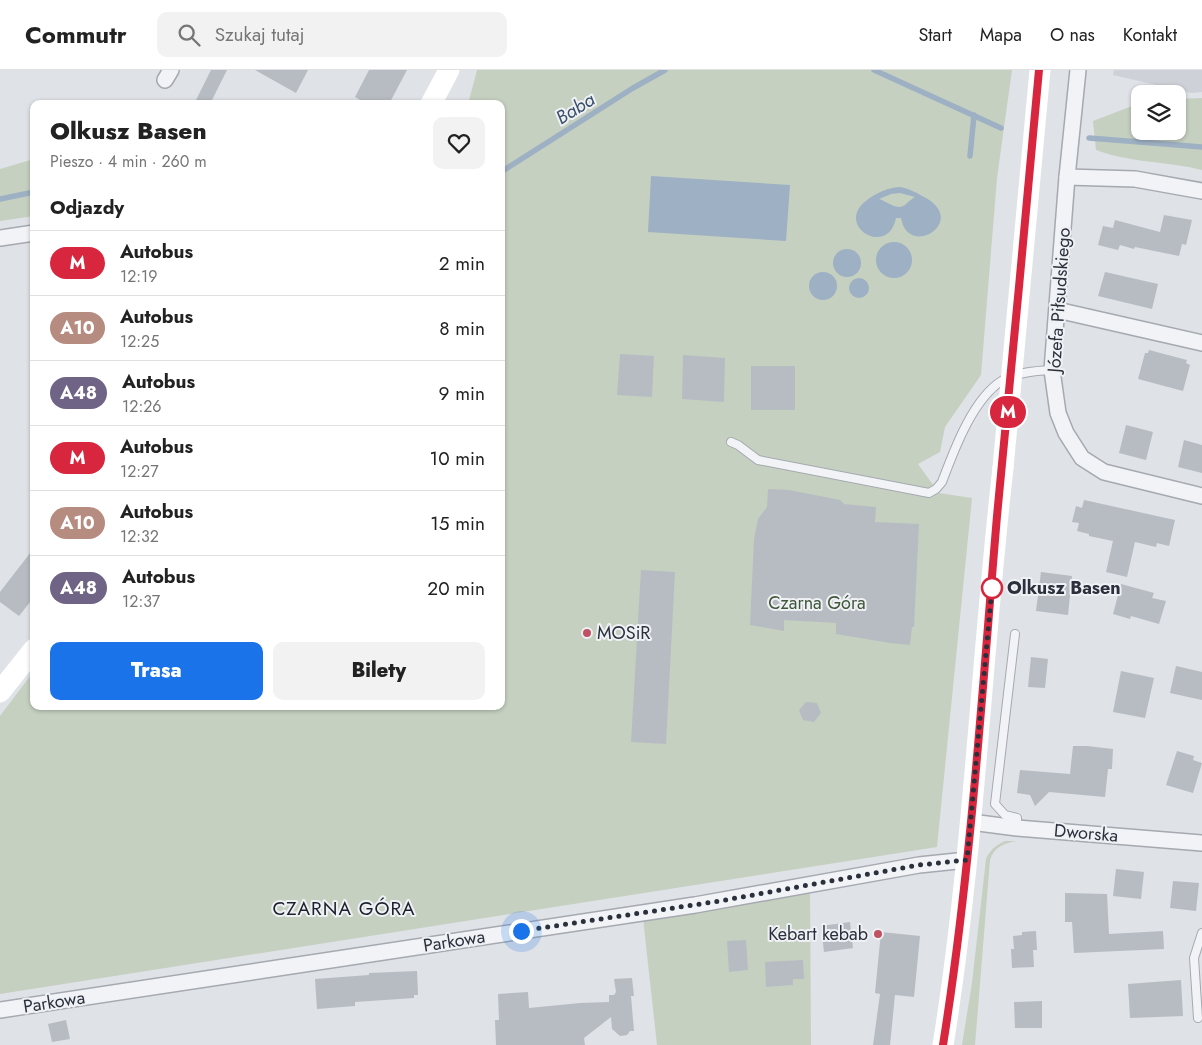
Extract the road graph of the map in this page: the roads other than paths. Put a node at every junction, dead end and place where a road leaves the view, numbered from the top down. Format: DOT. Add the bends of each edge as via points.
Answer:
graph roads {
  1 [pos="449,70"];
  2 [pos="1040,70"];
  3 [pos="1078,70"];
  4 [pos="433,100"];
  5 [pos="1067,177"];
  6 [pos="1202,191"];
  7 [pos="30,234"];
  8 [pos="0,238"];
  9 [pos="1057,310"];
  10 [pos="1202,343"];
  11 [pos="1052,370"];
  12 [pos="731,442"];
  13 [pos="1202,496"];
  14 [pos="1015,634"];
  15 [pos="30,654"];
  16 [pos="0,692"];
  17 [pos="970,822"];
  18 [pos="1017,828"];
  19 [pos="1202,843"];
  20 [pos="967,860"];
  21 [pos="1202,933"];
  22 [pos="0,1010"];
  23 [pos="1198,1018"];
  24 [pos="942,1045"];
  1 -- 4 [label="street"];
  2 -- 17 [label="street, bridge"];
  3 -- 5 [label="street, Józefa Piłsudskiego"];
  5 -- 6 [label="street" via="1135,179"];
  5 -- 9 [label="street, Józefa Piłsudskiego"];
  7 -- 8 [label="street"];
  9 -- 10 [label="street"];
  9 -- 11 [label="street, Józefa Piłsudskiego"];
  11 -- 12 [label="lane" via="1021,373 994,387 965,427 942,482 936,490 929,492 758,460"];
  11 -- 13 [label="street, Józefa Piłsudskiego" via="1058,413 1082,458 1104,472"];
  14 -- 18 [label="lane" via="995,804 1005,815 1017,818"];
  15 -- 16 [label="street"];
  17 -- 18 [label="street, Dworska"];
  17 -- 20 [label="street"];
  18 -- 19 [label="street, Dworska"];
  20 -- 22 [label="street, Parkowa" via="919,865 703,904"];
  20 -- 24 [label="street"];
  21 -- 23 [label="lane" via="1194,958"];
}
